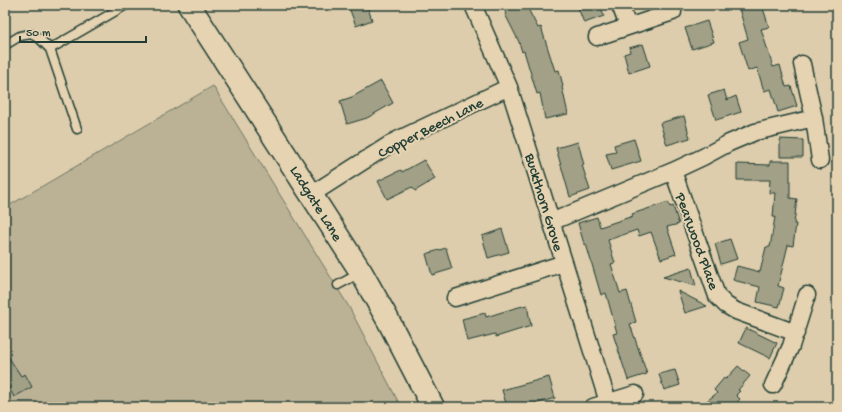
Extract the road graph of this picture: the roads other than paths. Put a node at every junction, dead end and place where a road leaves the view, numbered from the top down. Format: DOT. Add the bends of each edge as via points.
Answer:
graph roads {
  1 [pos="126,5"];
  2 [pos="190,5"];
  3 [pos="473,5"];
  4 [pos="620,5"];
  5 [pos="673,12"];
  6 [pos="628,26"];
  7 [pos="597,37"];
  8 [pos="5,45"];
  9 [pos="50,49"];
  10 [pos="802,64"];
  11 [pos="509,87"];
  12 [pos="814,118"];
  13 [pos="77,129"];
  14 [pos="820,160"];
  15 [pos="673,171"];
  16 [pos="312,194"];
  17 [pos="551,222"];
  18 [pos="564,263"];
  19 [pos="361,272"];
  20 [pos="338,285"];
  21 [pos="807,295"];
  22 [pos="455,298"];
  23 [pos="796,333"];
  24 [pos="773,385"];
  25 [pos="635,394"];
  26 [pos="608,402"];
  27 [pos="433,407"];
  28 [pos="592,407"];
  1 -- 9 [label="lane"];
  2 -- 16 [label="main road, Ladgate Lane"];
  3 -- 11 [label="street, Buckthorn Grove"];
  4 -- 6 [label="street"];
  5 -- 6 [label="street"];
  6 -- 7 [label="street"];
  8 -- 9 [label="lane" via="20,36 31,34 40,38"];
  9 -- 13 [label="lane"];
  10 -- 12 [label="street"];
  11 -- 16 [label="street, Copper Beech Lane" via="395,141"];
  11 -- 17 [label="street, Buckthorn Grove"];
  12 -- 14 [label="street"];
  12 -- 15 [label="street" via="755,132"];
  15 -- 17 [label="street"];
  15 -- 23 [label="street, Pearwood Place" via="717,296 736,312"];
  16 -- 19 [label="main road, Ladgate Lane"];
  17 -- 18 [label="street, Buckthorn Grove"];
  18 -- 22 [label="street"];
  18 -- 26 [label="street, Buckthorn Grove"];
  19 -- 20 [label="lane"];
  19 -- 27 [label="main road, Ladgate Lane"];
  21 -- 23 [label="street"];
  23 -- 24 [label="street"];
  25 -- 26 [label="street"];
  26 -- 28 [label="street"];
}
